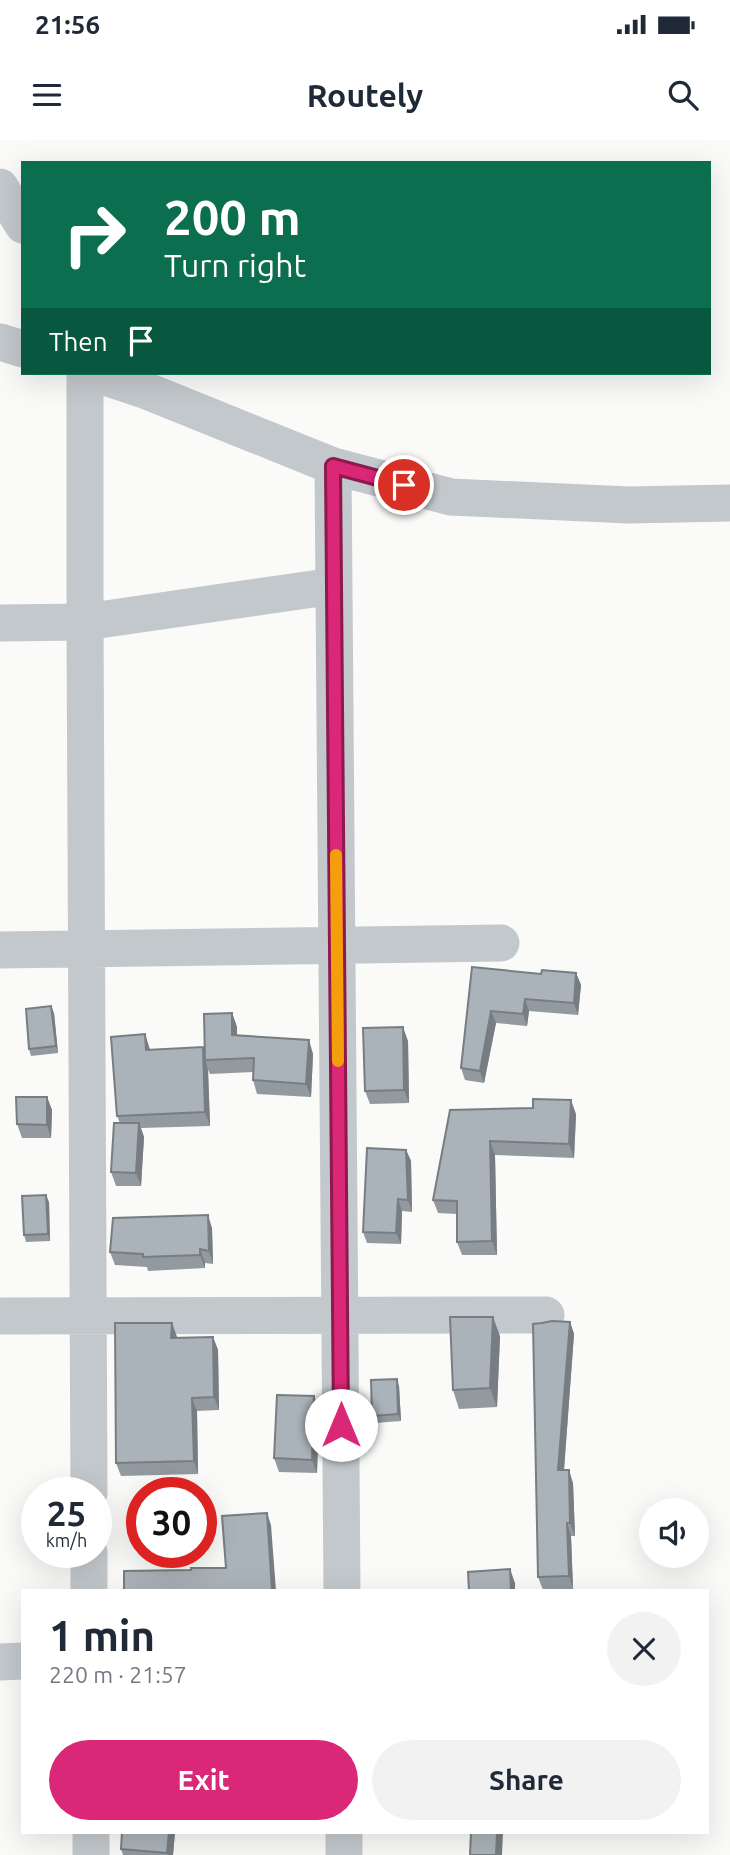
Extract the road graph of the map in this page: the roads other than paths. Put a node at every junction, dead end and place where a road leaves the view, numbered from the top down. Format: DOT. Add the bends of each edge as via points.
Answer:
graph roads {
  1 [pos="0,187"];
  2 [pos="21,222"];
  3 [pos="0,342"];
  4 [pos="21,348"];
  5 [pos="85,375"];
  6 [pos="99,375"];
  7 [pos="333,466"];
  8 [pos="730,503"];
  9 [pos="334,586"];
  10 [pos="85,622"];
  11 [pos="0,623"];
  12 [pos="501,943"];
  13 [pos="337,946"];
  14 [pos="86,949"];
  15 [pos="0,950"];
  16 [pos="340,1315"];
  17 [pos="546,1315"];
  18 [pos="0,1316"];
  19 [pos="88,1316"];
  20 [pos="89,1477"];
  21 [pos="89,1568"];
  22 [pos="89,1589"];
  23 [pos="342,1589"];
  24 [pos="21,1661"];
  25 [pos="0,1662"];
  26 [pos="91,1834"];
  27 [pos="344,1834"];
  28 [pos="91,1855"];
  29 [pos="344,1855"];
  1 -- 2 [label="street"];
  3 -- 4 [label="street"];
  5 -- 10 [label="street"];
  6 -- 7 [label="street"];
  7 -- 8 [label="street" via="451,497 629,505"];
  7 -- 9 [label="street"];
  9 -- 10 [label="street"];
  9 -- 13 [label="street"];
  10 -- 11 [label="street"];
  10 -- 14 [label="street"];
  12 -- 13 [label="street"];
  13 -- 14 [label="street"];
  13 -- 16 [label="street"];
  14 -- 15 [label="street"];
  14 -- 19 [label="street"];
  16 -- 17 [label="street"];
  16 -- 19 [label="street"];
  16 -- 23 [label="street"];
  18 -- 19 [label="street"];
  19 -- 20 [label="street"];
  21 -- 22 [label="street"];
  24 -- 25 [label="street"];
  26 -- 28 [label="street"];
  27 -- 29 [label="street"];
}
